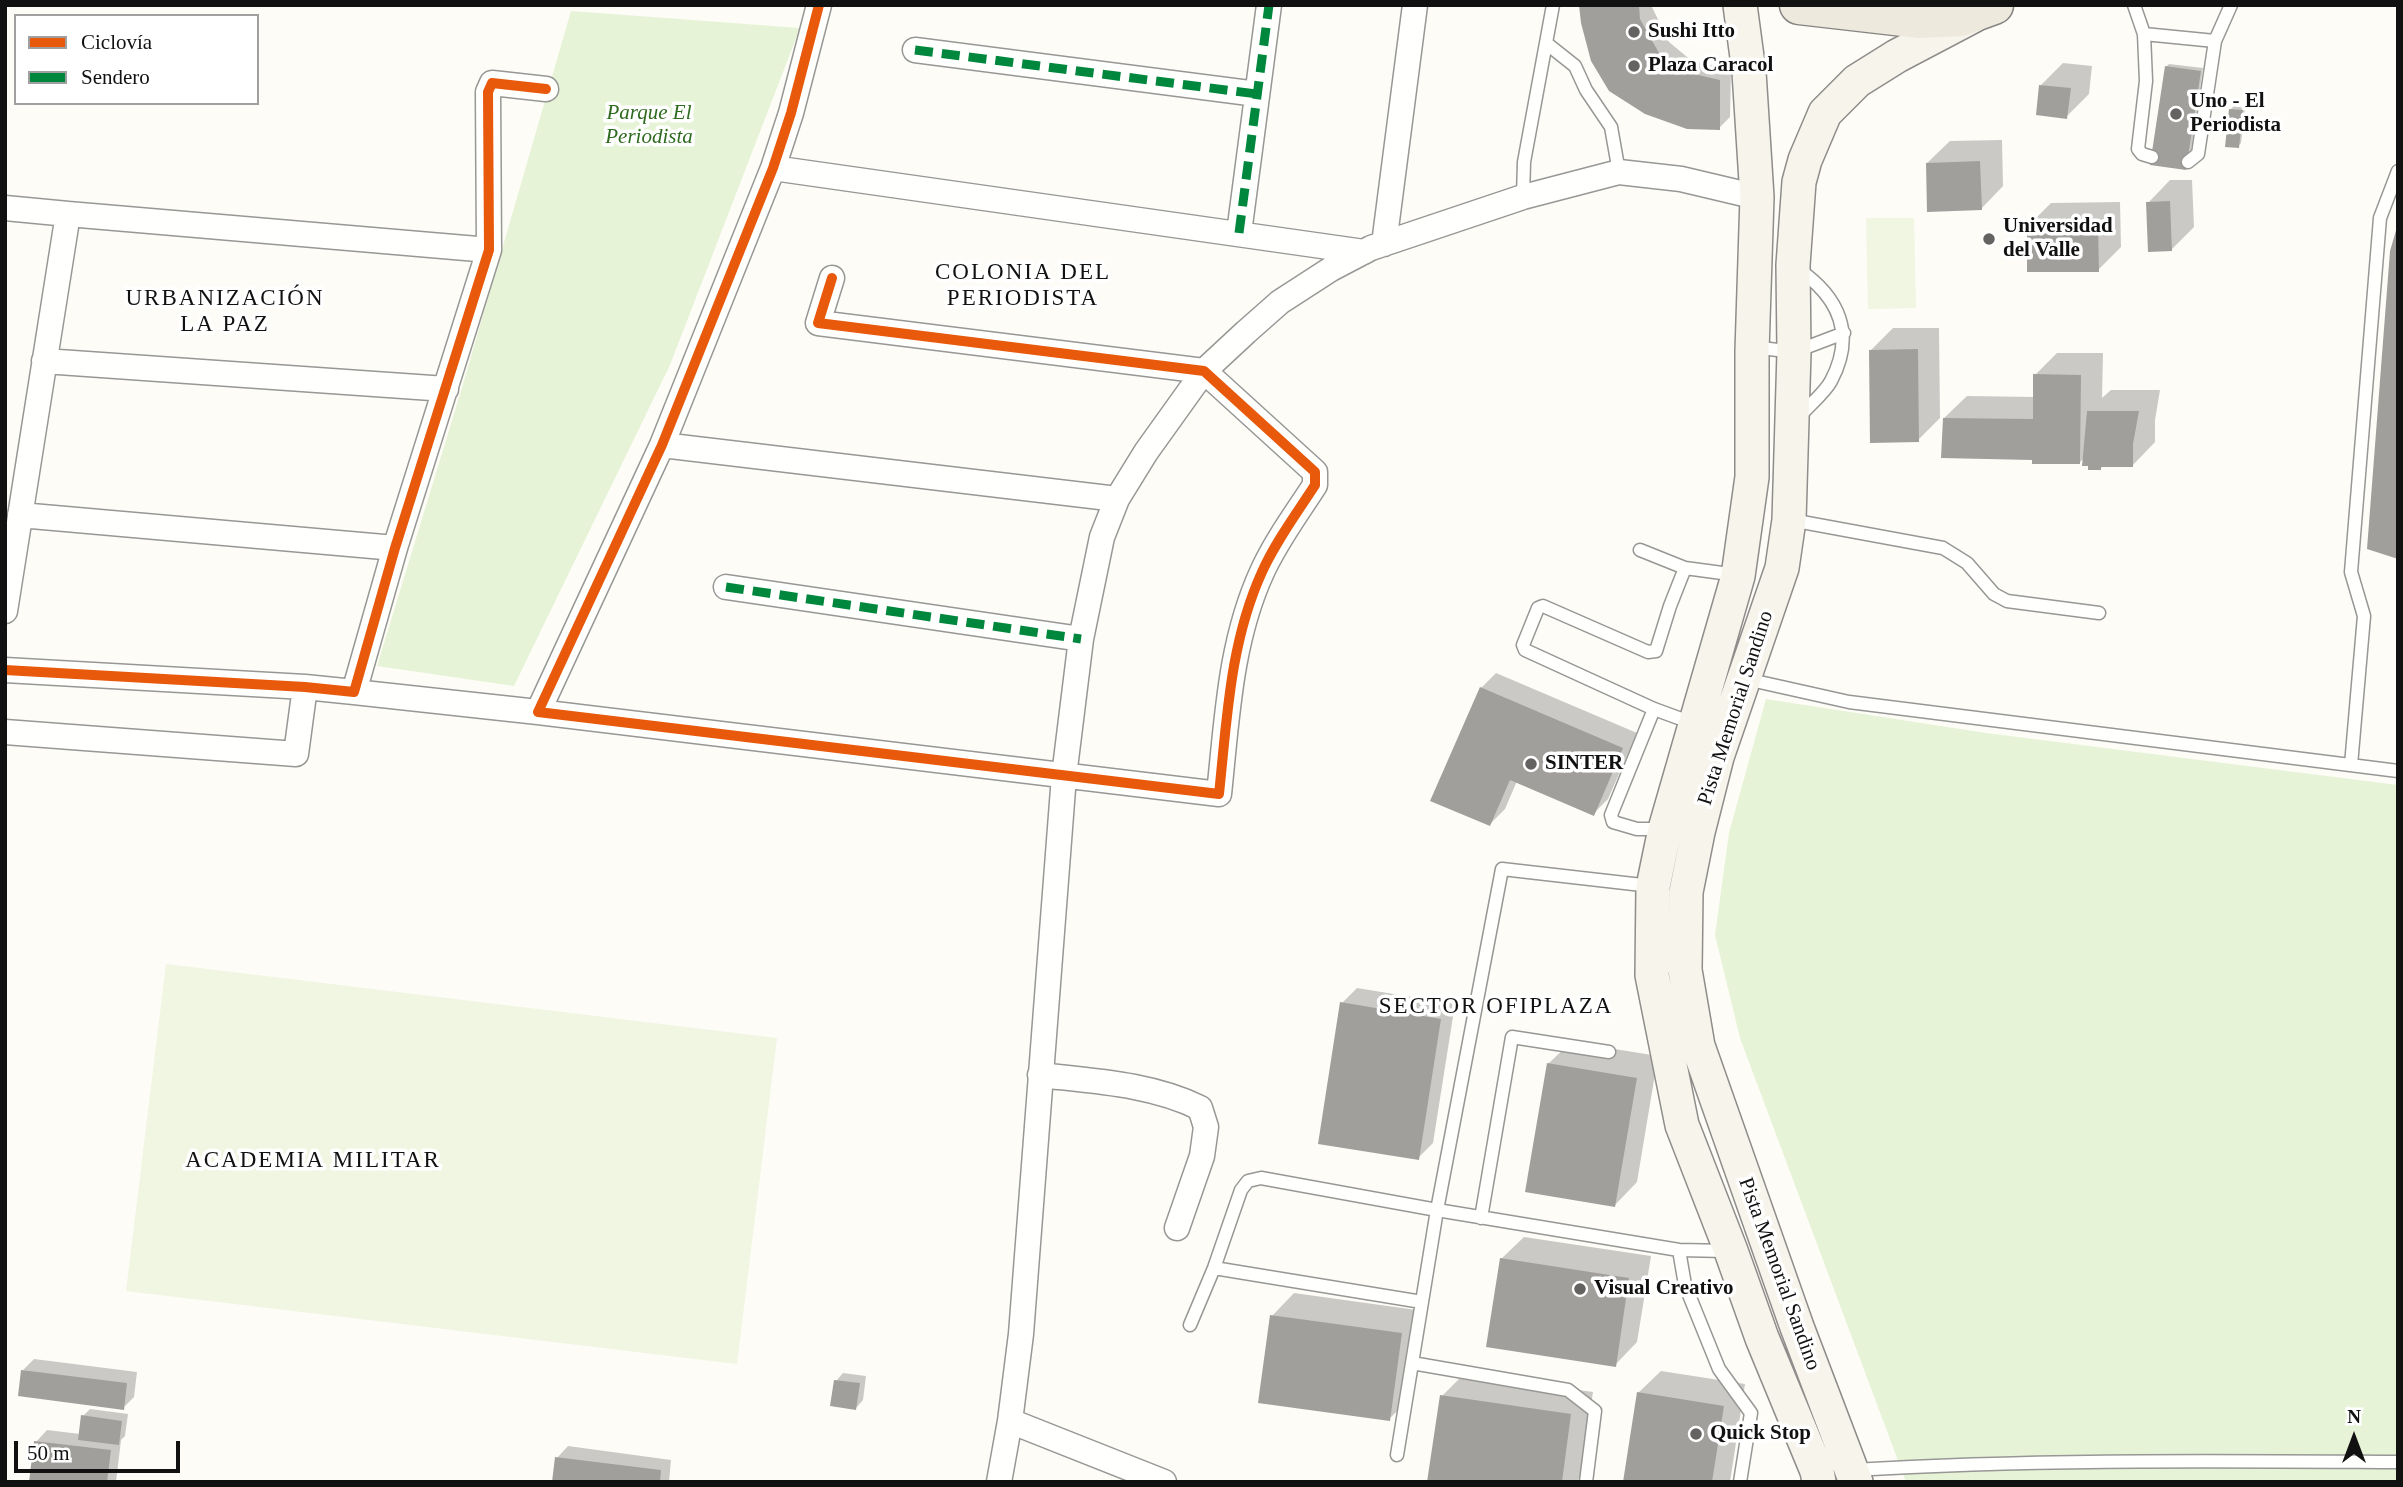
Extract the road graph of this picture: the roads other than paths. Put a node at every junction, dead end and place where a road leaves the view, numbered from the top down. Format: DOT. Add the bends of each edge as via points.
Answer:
graph roads {
  1 [pos="819,5"];
  2 [pos="1269,5"];
  3 [pos="1415,5"];
  4 [pos="1553,5"];
  5 [pos="1740,5"];
  6 [pos="1799,5"];
  7 [pos="1994,5"];
  8 [pos="2134,5"];
  9 [pos="2231,5"];
  10 [pos="2144,34"];
  11 [pos="2215,41"];
  12 [pos="1546,43"];
  13 [pos="915,50"];
  14 [pos="546,89"];
  15 [pos="1257,94"];
  16 [pos="2151,157"];
  17 [pos="2188,162"];
  18 [pos="773,168"];
  19 [pos="2398,170"];
  20 [pos="1619,172"];
  21 [pos="1522,197"];
  22 [pos="1757,197"];
  23 [pos="5,208"];
  24 [pos="68,214"];
  25 [pos="1238,233"];
  26 [pos="1321,246"];
  27 [pos="1374,248"];
  28 [pos="489,250"];
  29 [pos="1793,265"];
  30 [pos="1328,271"];
  31 [pos="832,278"];
  32 [pos="1844,333"];
  33 [pos="1753,347"];
  34 [pos="1794,352"];
  35 [pos="44,361"];
  36 [pos="1204,371"];
  37 [pos="446,389"];
  38 [pos="1790,426"];
  39 [pos="662,445"];
  40 [pos="1117,499"];
  41 [pos="20,515"];
  42 [pos="1789,520"];
  43 [pos="395,548"];
  44 [pos="1640,550"];
  45 [pos="1685,568"];
  46 [pos="1738,576"];
  47 [pos="726,587"];
  48 [pos="5,611"];
  49 [pos="2099,613"];
  50 [pos="1081,639"];
  51 [pos="5,670"];
  52 [pos="1743,678"];
  53 [pos="305,687"];
  54 [pos="354,692"];
  55 [pos="1654,709"];
  56 [pos="538,712"];
  57 [pos="1696,724"];
  58 [pos="5,732"];
  59 [pos="2351,765"];
  60 [pos="2398,771"];
  61 [pos="1063,776"];
  62 [pos="1681,830"];
  63 [pos="1653,887"];
  64 [pos="1609,1052"];
  65 [pos="1040,1075"];
  66 [pos="1729,1138"];
  67 [pos="1437,1210"];
  68 [pos="1481,1218"];
  69 [pos="1177,1228"];
  70 [pos="1679,1250"];
  71 [pos="1731,1251"];
  72 [pos="1214,1268"];
  73 [pos="1422,1302"];
  74 [pos="1190,1325"];
  75 [pos="1797,1327"];
  76 [pos="1412,1363"];
  77 [pos="1010,1420"];
  78 [pos="1397,1455"];
  79 [pos="2398,1462"];
  80 [pos="1854,1476"];
  81 [pos="999,1482"];
  82 [pos="1164,1482"];
  83 [pos="1586,1482"];
  84 [pos="1740,1482"];
  85 [pos="1819,1482"];
  1 -- 18 [label="street"];
  2 -- 15 [label="street"];
  3 -- 27 [label="street"];
  4 -- 12 [label="lane"];
  5 -- 22 [label="main road, Pista Memorial Sandino"];
  6 -- 7 [label="main road" via="1921,19 1961,17"];
  7 -- 29 [label="main road, Pista Memorial Sandino" via="1877,67 1825,113 1799,183"];
  8 -- 10 [label="lane"];
  9 -- 11 [label="lane"];
  10 -- 11 [label="lane"];
  10 -- 16 [label="lane" via="2147,81 2138,149"];
  11 -- 17 [label="lane" via="2198,154"];
  12 -- 20 [label="lane" via="1575,66 1611,127"];
  12 -- 21 [label="lane"];
  13 -- 15 [label="street"];
  14 -- 28 [label="street" via="492,83 488,92"];
  15 -- 25 [label="street"];
  18 -- 25 [label="street"];
  18 -- 39 [label="street"];
  19 -- 59 [label="lane" via="2380,218 2351,572 2364,616"];
  20 -- 21 [label="street"];
  20 -- 22 [label="street" via="1681,179"];
  21 -- 27 [label="street"];
  22 -- 33 [label="main road, Pista Memorial Sandino"];
  23 -- 24 [label="street"];
  24 -- 28 [label="street"];
  24 -- 35 [label="street"];
  25 -- 26 [label="street"];
  26 -- 27 [label="street"];
  26 -- 30 [label="street" via="1332,255"];
  27 -- 30 [label="street"];
  28 -- 37 [label="street"];
  29 -- 32 [label="lane" via="1825,292"];
  29 -- 34 [label="main road, Pista Memorial Sandino"];
  30 -- 36 [label="street" via="1280,302"];
  31 -- 36 [label="street" via="818,323"];
  32 -- 34 [label="lane"];
  32 -- 38 [label="lane" via="1830,382"];
  33 -- 34 [label="lane"];
  33 -- 46 [label="main road, Pista Memorial Sandino" via="1752,477"];
  34 -- 38 [label="main road, Pista Memorial Sandino"];
  35 -- 37 [label="street"];
  35 -- 41 [label="street"];
  36 -- 40 [label="street"];
  36 -- 61 [label="street" via="1317,477 1271,554 1250,601 1234,665 1219,794"];
  37 -- 43 [label="street"];
  38 -- 42 [label="main road, Pista Memorial Sandino"];
  39 -- 40 [label="street"];
  39 -- 56 [label="street"];
  40 -- 50 [label="street" via="1097,557"];
  41 -- 43 [label="street"];
  41 -- 48 [label="street"];
  42 -- 49 [label="lane" via="1943,548 1968,563 1994,594 2007,601"];
  42 -- 52 [label="main road, Pista Memorial Sandino" via="1782,568"];
  43 -- 54 [label="street"];
  44 -- 45 [label="lane"];
  45 -- 46 [label="lane"];
  45 -- 55 [label="lane" via="1656,651 1648,652 1543,606 1522,645"];
  46 -- 57 [label="main road, Pista Memorial Sandino"];
  47 -- 50 [label="street"];
  50 -- 61 [label="street"];
  51 -- 53 [label="street"];
  52 -- 59 [label="lane" via="1849,702"];
  52 -- 62 [label="main road, Pista Memorial Sandino" via="1717,758"];
  53 -- 54 [label="street"];
  53 -- 58 [label="street" via="296,754"];
  54 -- 56 [label="street"];
  55 -- 57 [label="lane"];
  55 -- 62 [label="lane" via="1611,816 1614,822 1637,829"];
  56 -- 61 [label="street"];
  57 -- 62 [label="main road, Pista Memorial Sandino"];
  59 -- 60 [label="lane"];
  61 -- 65 [label="street"];
  62 -- 63 [label="main road, Pista Memorial Sandino"];
  62 -- 66 [label="main road, Pista Memorial Sandino" via="1685,970 1698,1046"];
  63 -- 67 [label="lane" via="1502,869"];
  63 -- 71 [label="main road, Pista Memorial Sandino" via="1653,975 1682,1125"];
  64 -- 68 [label="lane" via="1512,1037"];
  65 -- 69 [label="street" via="1121,1085 1178,1097 1200,1108 1206,1127 1202,1156"];
  65 -- 77 [label="street" via="1021,1334"];
  66 -- 71 [label="main road" via="1728,1167 1743,1221"];
  66 -- 75 [label="main road, Pista Memorial Sandino"];
  67 -- 68 [label="lane"];
  67 -- 72 [label="lane" via="1261,1178 1248,1181"];
  67 -- 73 [label="lane"];
  68 -- 70 [label="lane"];
  70 -- 71 [label="lane"];
  70 -- 84 [label="lane" via="1685,1285 1719,1369 1751,1413"];
  71 -- 75 [label="main road" via="1749,1253 1759,1260 1781,1315"];
  71 -- 85 [label="main road, Pista Memorial Sandino"];
  72 -- 73 [label="lane"];
  72 -- 74 [label="lane"];
  73 -- 76 [label="lane"];
  75 -- 80 [label="main road, Pista Memorial Sandino"];
  76 -- 78 [label="lane"];
  76 -- 83 [label="lane" via="1568,1390 1595,1411"];
  77 -- 81 [label="street"];
  77 -- 82 [label="street"];
  79 -- 80 [label="lane" via="2091,1460 1960,1464"];
}
